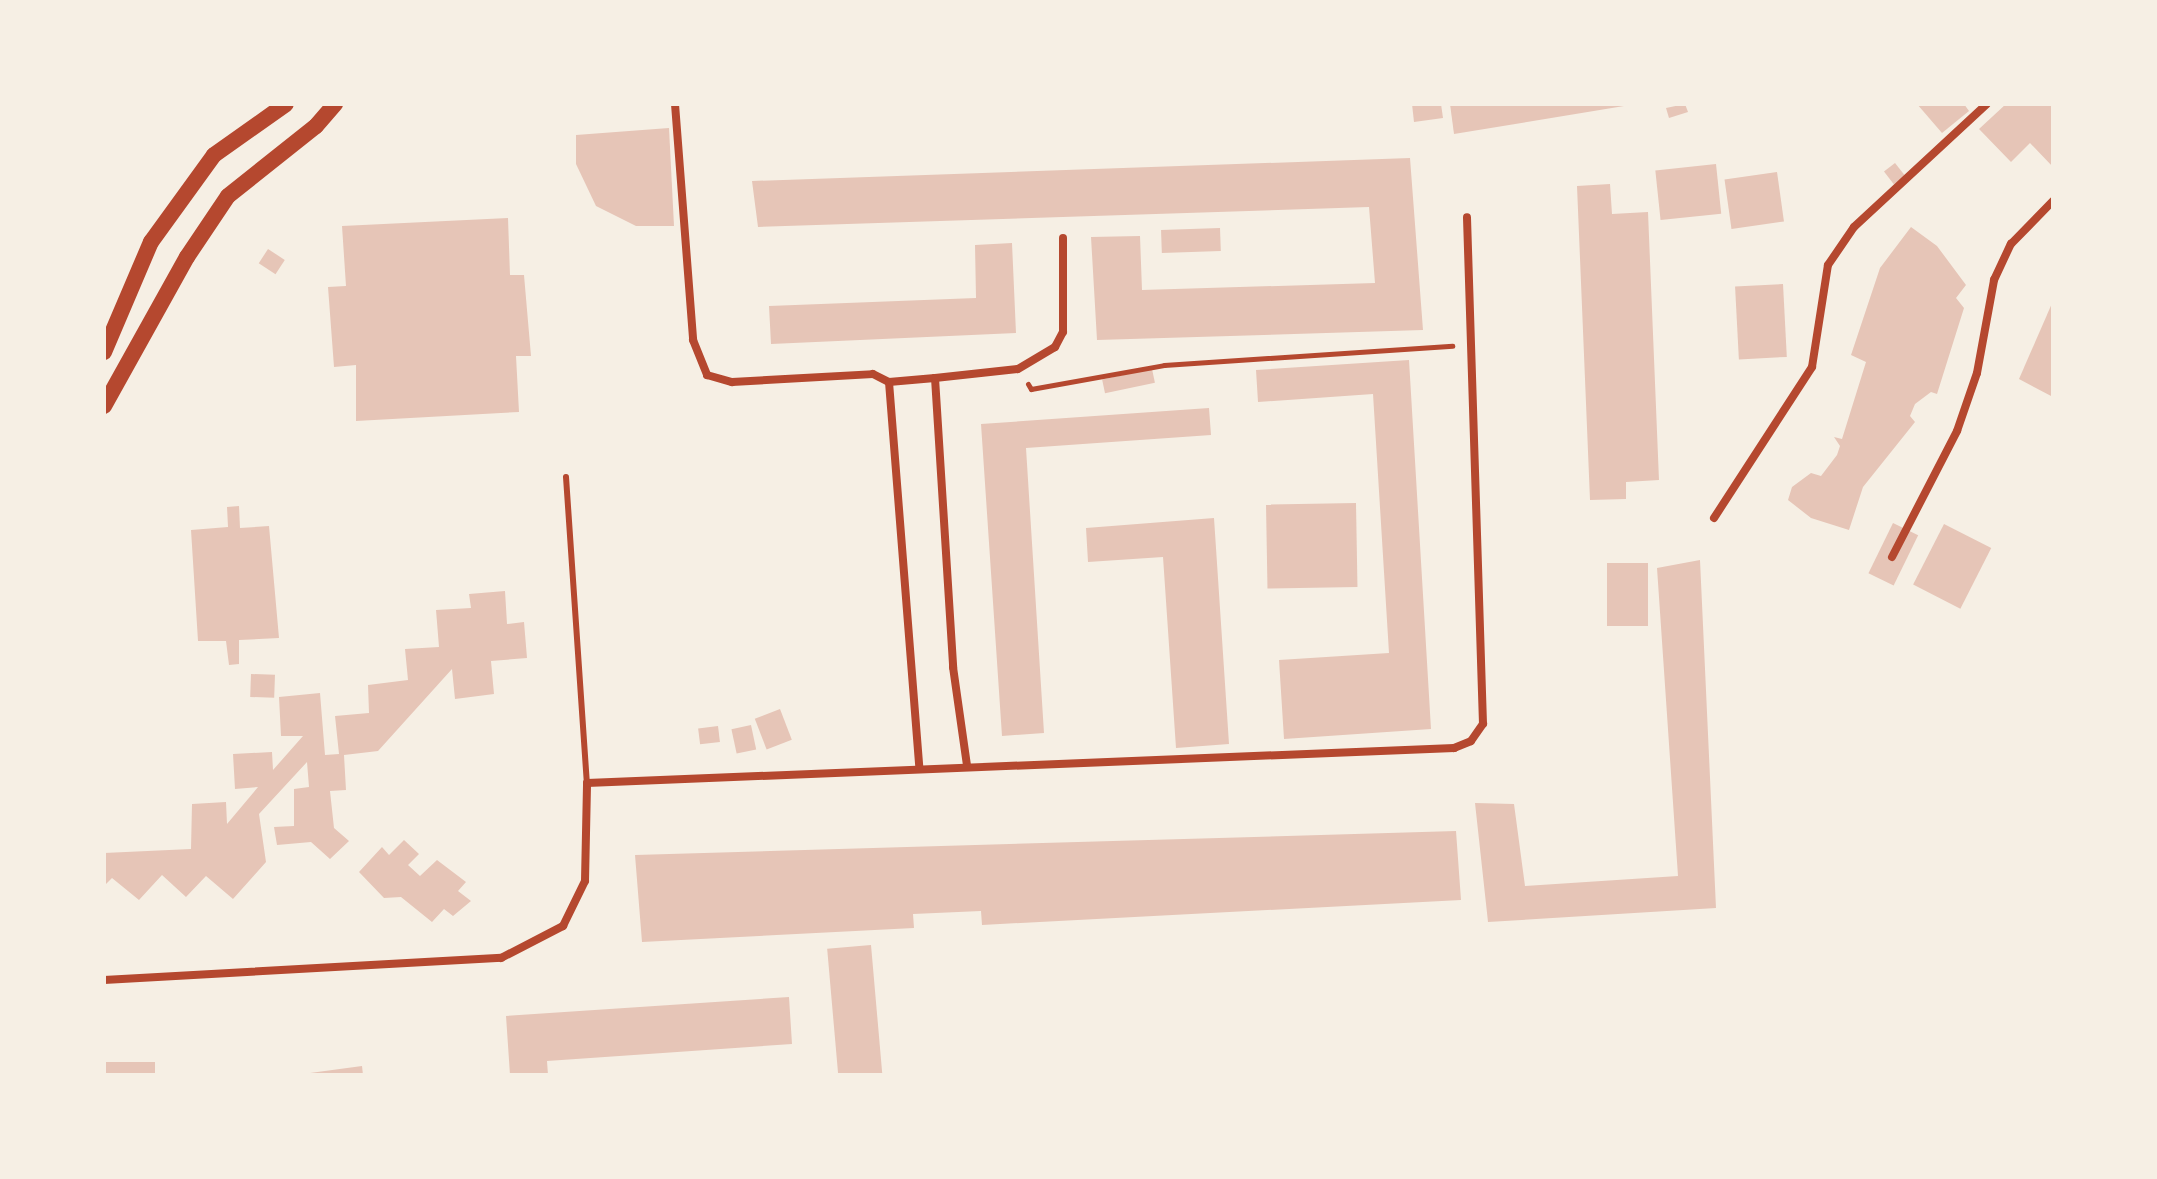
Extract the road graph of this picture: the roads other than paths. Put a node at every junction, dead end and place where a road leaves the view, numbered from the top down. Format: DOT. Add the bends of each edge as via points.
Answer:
graph roads {
  1 [pos="286,104"];
  2 [pos="335,104"];
  3 [pos="675,104"];
  4 [pos="1987,104"];
  5 [pos="2053,201"];
  6 [pos="1467,217"];
  7 [pos="1063,238"];
  8 [pos="104,352"];
  9 [pos="935,378"];
  10 [pos="889,382"];
  11 [pos="104,406"];
  12 [pos="566,477"];
  13 [pos="1714,518"];
  14 [pos="1892,557"];
  15 [pos="967,765"];
  16 [pos="919,767"];
  17 [pos="587,783"];
  18 [pos="104,980"];
  1 -- 8 [label="main road" via="214,155 151,242"];
  2 -- 11 [label="main road" via="316,126 228,196 187,257"];
  3 -- 10 [label="street" via="693,340 707,375 732,382 873,374"];
  4 -- 13 [label="street" via="1854,227 1828,265 1812,367"];
  5 -- 14 [label="street" via="2011,244 1994,280 1977,373 1957,431"];
  6 -- 15 [label="street" via="1483,724 1471,741 1454,748"];
  7 -- 9 [label="street" via="1063,332 1040,361 1018,369"];
  9 -- 10 [label="street"];
  9 -- 15 [label="street" via="953,667"];
  10 -- 16 [label="street"];
  12 -- 17 [label="lane"];
  15 -- 16 [label="street"];
  16 -- 17 [label="street"];
  17 -- 18 [label="street" via="585,881 563,926 501,958"];
}
